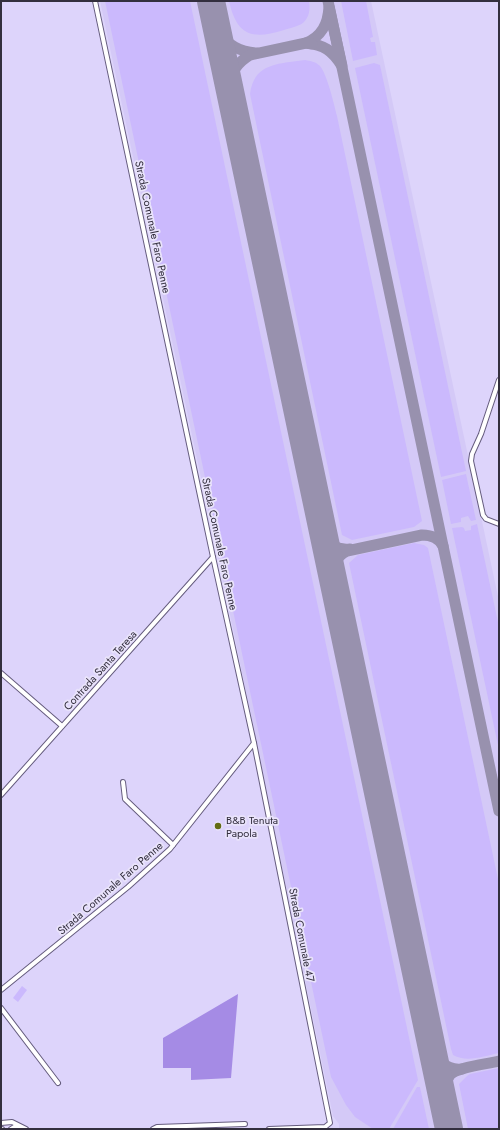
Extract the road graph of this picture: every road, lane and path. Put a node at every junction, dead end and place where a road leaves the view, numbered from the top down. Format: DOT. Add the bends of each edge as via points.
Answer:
graph roads {
  1 [pos="95,1"];
  2 [pos="499,380"];
  3 [pos="499,524"];
  4 [pos="213,557"];
  5 [pos="1,673"];
  6 [pos="62,726"];
  7 [pos="254,743"];
  8 [pos="123,782"];
  9 [pos="1,795"];
  10 [pos="173,845"];
  11 [pos="1,990"];
  12 [pos="1,1008"];
  13 [pos="58,1084"];
  14 [pos="1,1123"];
  15 [pos="245,1124"];
  16 [pos="11,1129"];
  17 [pos="25,1129"];
  18 [pos="153,1129"];
  19 [pos="269,1129"];
  1 -- 4 [label="street, Strada Comunale Faro Penne"];
  2 -- 3 [label="street" via="472,457 481,510 486,519"];
  4 -- 6 [label="street, Contrada Santa Teresa"];
  4 -- 7 [label="street, Strada Comunale Faro Penne"];
  5 -- 6 [label="street"];
  6 -- 9 [label="street, Contrada Santa Teresa"];
  7 -- 10 [label="street, Strada Comunale Faro Penne"];
  7 -- 19 [label="street, Strada Comunale 47" via="330,1123 325,1127"];
  8 -- 10 [label="street" via="125,799"];
  10 -- 11 [label="street, Strada Comunale Faro Penne" via="128,888"];
  12 -- 13 [label="street"];
  14 -- 17 [label="street" via="12,1122"];
  15 -- 18 [label="street"];
  16 -- 17 [label="street" via="16,1126"];
}
